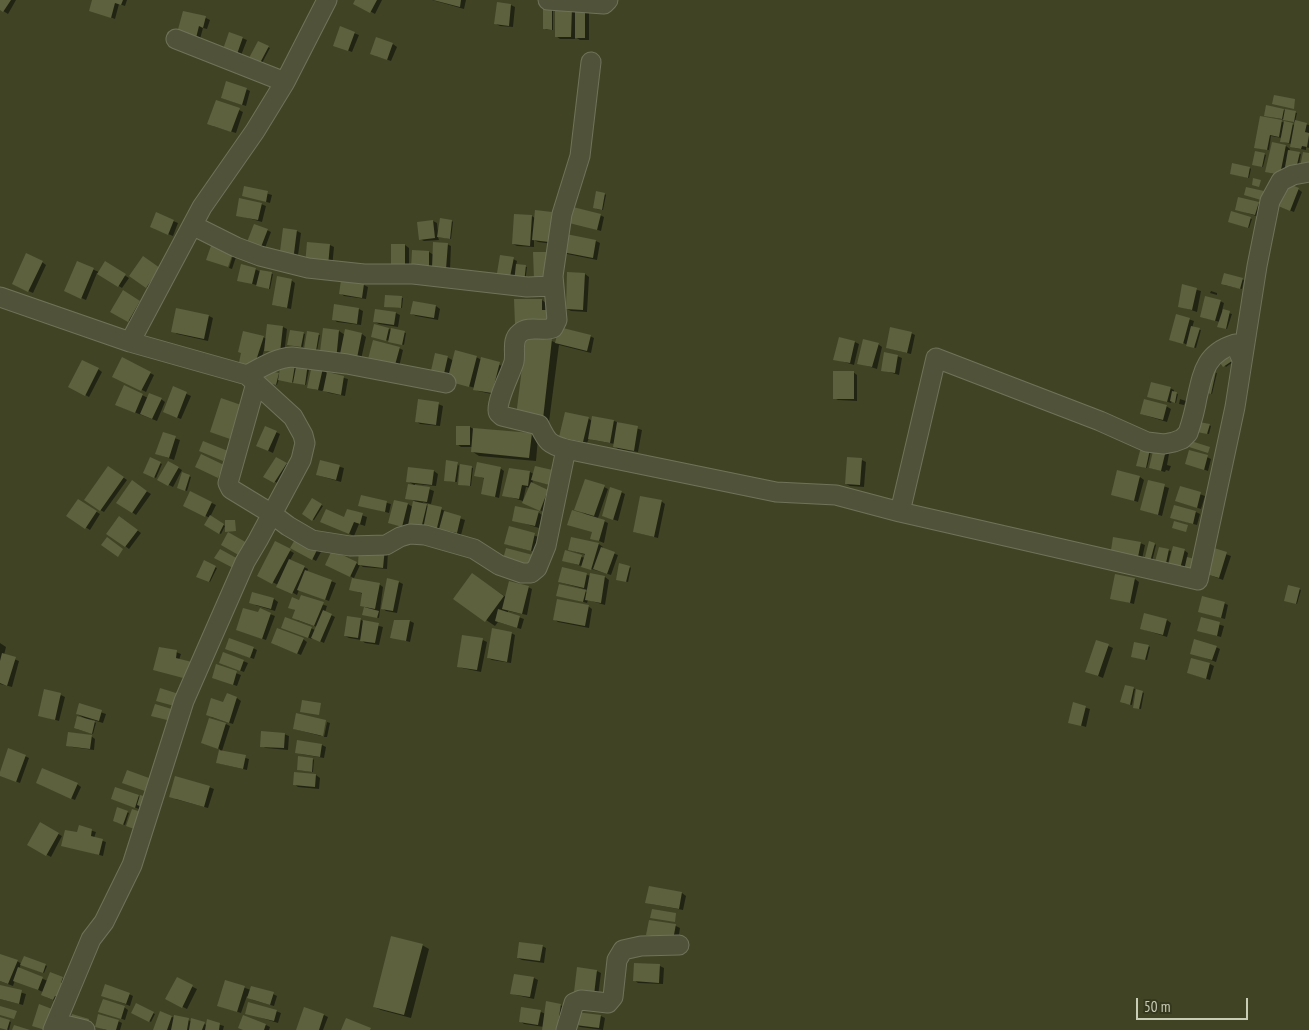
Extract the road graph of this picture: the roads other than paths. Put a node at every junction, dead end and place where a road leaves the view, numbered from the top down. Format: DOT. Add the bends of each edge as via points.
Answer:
graph roads {
  1 [pos="327,0"];
  2 [pos="548,0"];
  3 [pos="608,0"];
  4 [pos="176,39"];
  5 [pos="591,62"];
  6 [pos="285,82"];
  7 [pos="1309,172"];
  8 [pos="194,226"];
  9 [pos="553,286"];
  10 [pos="0,297"];
  11 [pos="130,342"];
  12 [pos="1242,360"];
  13 [pos="251,379"];
  14 [pos="446,383"];
  15 [pos="566,449"];
  16 [pos="900,512"];
  17 [pos="272,514"];
  18 [pos="679,945"];
  19 [pos="54,1027"];
  20 [pos="85,1030"];
  21 [pos="566,1030"];
  1 -- 6 [label="street"];
  2 -- 3 [label="street" via="604,4"];
  4 -- 6 [label="street"];
  5 -- 9 [label="street" via="580,156 562,214"];
  6 -- 8 [label="street" via="202,207"];
  7 -- 12 [label="street" via="1281,181 1270,201 1256,266"];
  8 -- 9 [label="street" via="260,256 308,268 364,274 413,274 527,288"];
  8 -- 11 [label="street"];
  9 -- 15 [label="street" via="556,320 553,328 546,331 526,329 518,334 514,360 498,413 539,425 547,441"];
  10 -- 11 [label="street"];
  11 -- 13 [label="street"];
  12 -- 16 [label="street" via="1236,406 1198,580"];
  12 -- 16 [label="street" via="1235,344 1213,356 1203,372 1188,432 1182,439 1164,444 1147,442 936,358"];
  13 -- 14 [label="street" via="275,360 292,358 348,364"];
  13 -- 17 [label="street" via="228,483 231,489"];
  13 -- 17 [label="street" via="293,417 305,443 301,460"];
  15 -- 16 [label="street" via="776,492 836,494"];
  15 -- 17 [label="street" via="546,546 537,568 531,573 499,565 474,549 425,535 410,534 386,545 350,546 312,540"];
  17 -- 19 [label="street" via="245,562 184,701 132,865 104,922 91,939"];
  18 -- 21 [label="street" via="623,950 617,960 613,997 608,1003 581,1000 574,1003"];
  19 -- 20 [label="street"];
}
